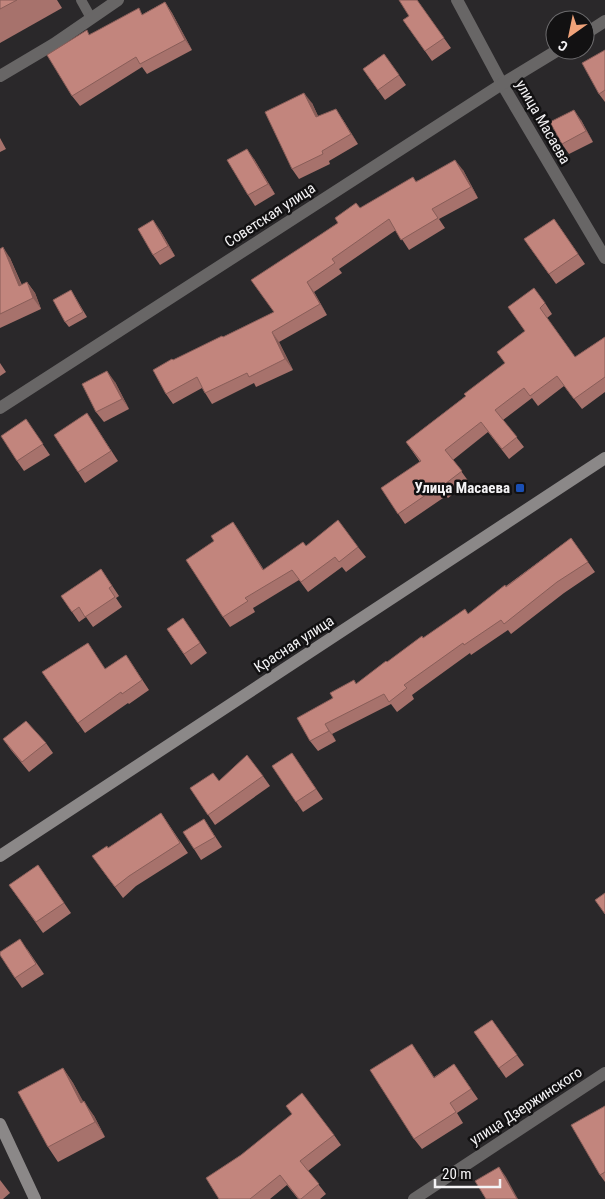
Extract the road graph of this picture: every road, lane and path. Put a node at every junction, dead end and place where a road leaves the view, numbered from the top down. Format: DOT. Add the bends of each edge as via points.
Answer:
graph roads {
  1 [pos="81,0"];
  2 [pos="118,0"];
  3 [pos="457,0"];
  4 [pos="91,18"];
  5 [pos="545,58"];
  6 [pos="0,76"];
  7 [pos="502,84"];
  8 [pos="605,258"];
  9 [pos="0,408"];
  10 [pos="605,458"];
  11 [pos="0,856"];
  12 [pos="605,1073"];
  13 [pos="0,1124"];
  14 [pos="35,1199"];
  15 [pos="414,1199"];
  1 -- 4 [label="lane"];
  2 -- 4 [label="street"];
  3 -- 7 [label="street, улица Масаева"];
  4 -- 6 [label="street"];
  5 -- 7 [label="street, Советская улица"];
  7 -- 8 [label="street, улица Масаева"];
  7 -- 9 [label="street, Советская улица"];
  10 -- 11 [label="street, Красная улица"];
  12 -- 15 [label="street, улица Дзержинского"];
  13 -- 14 [label="street"];
}
